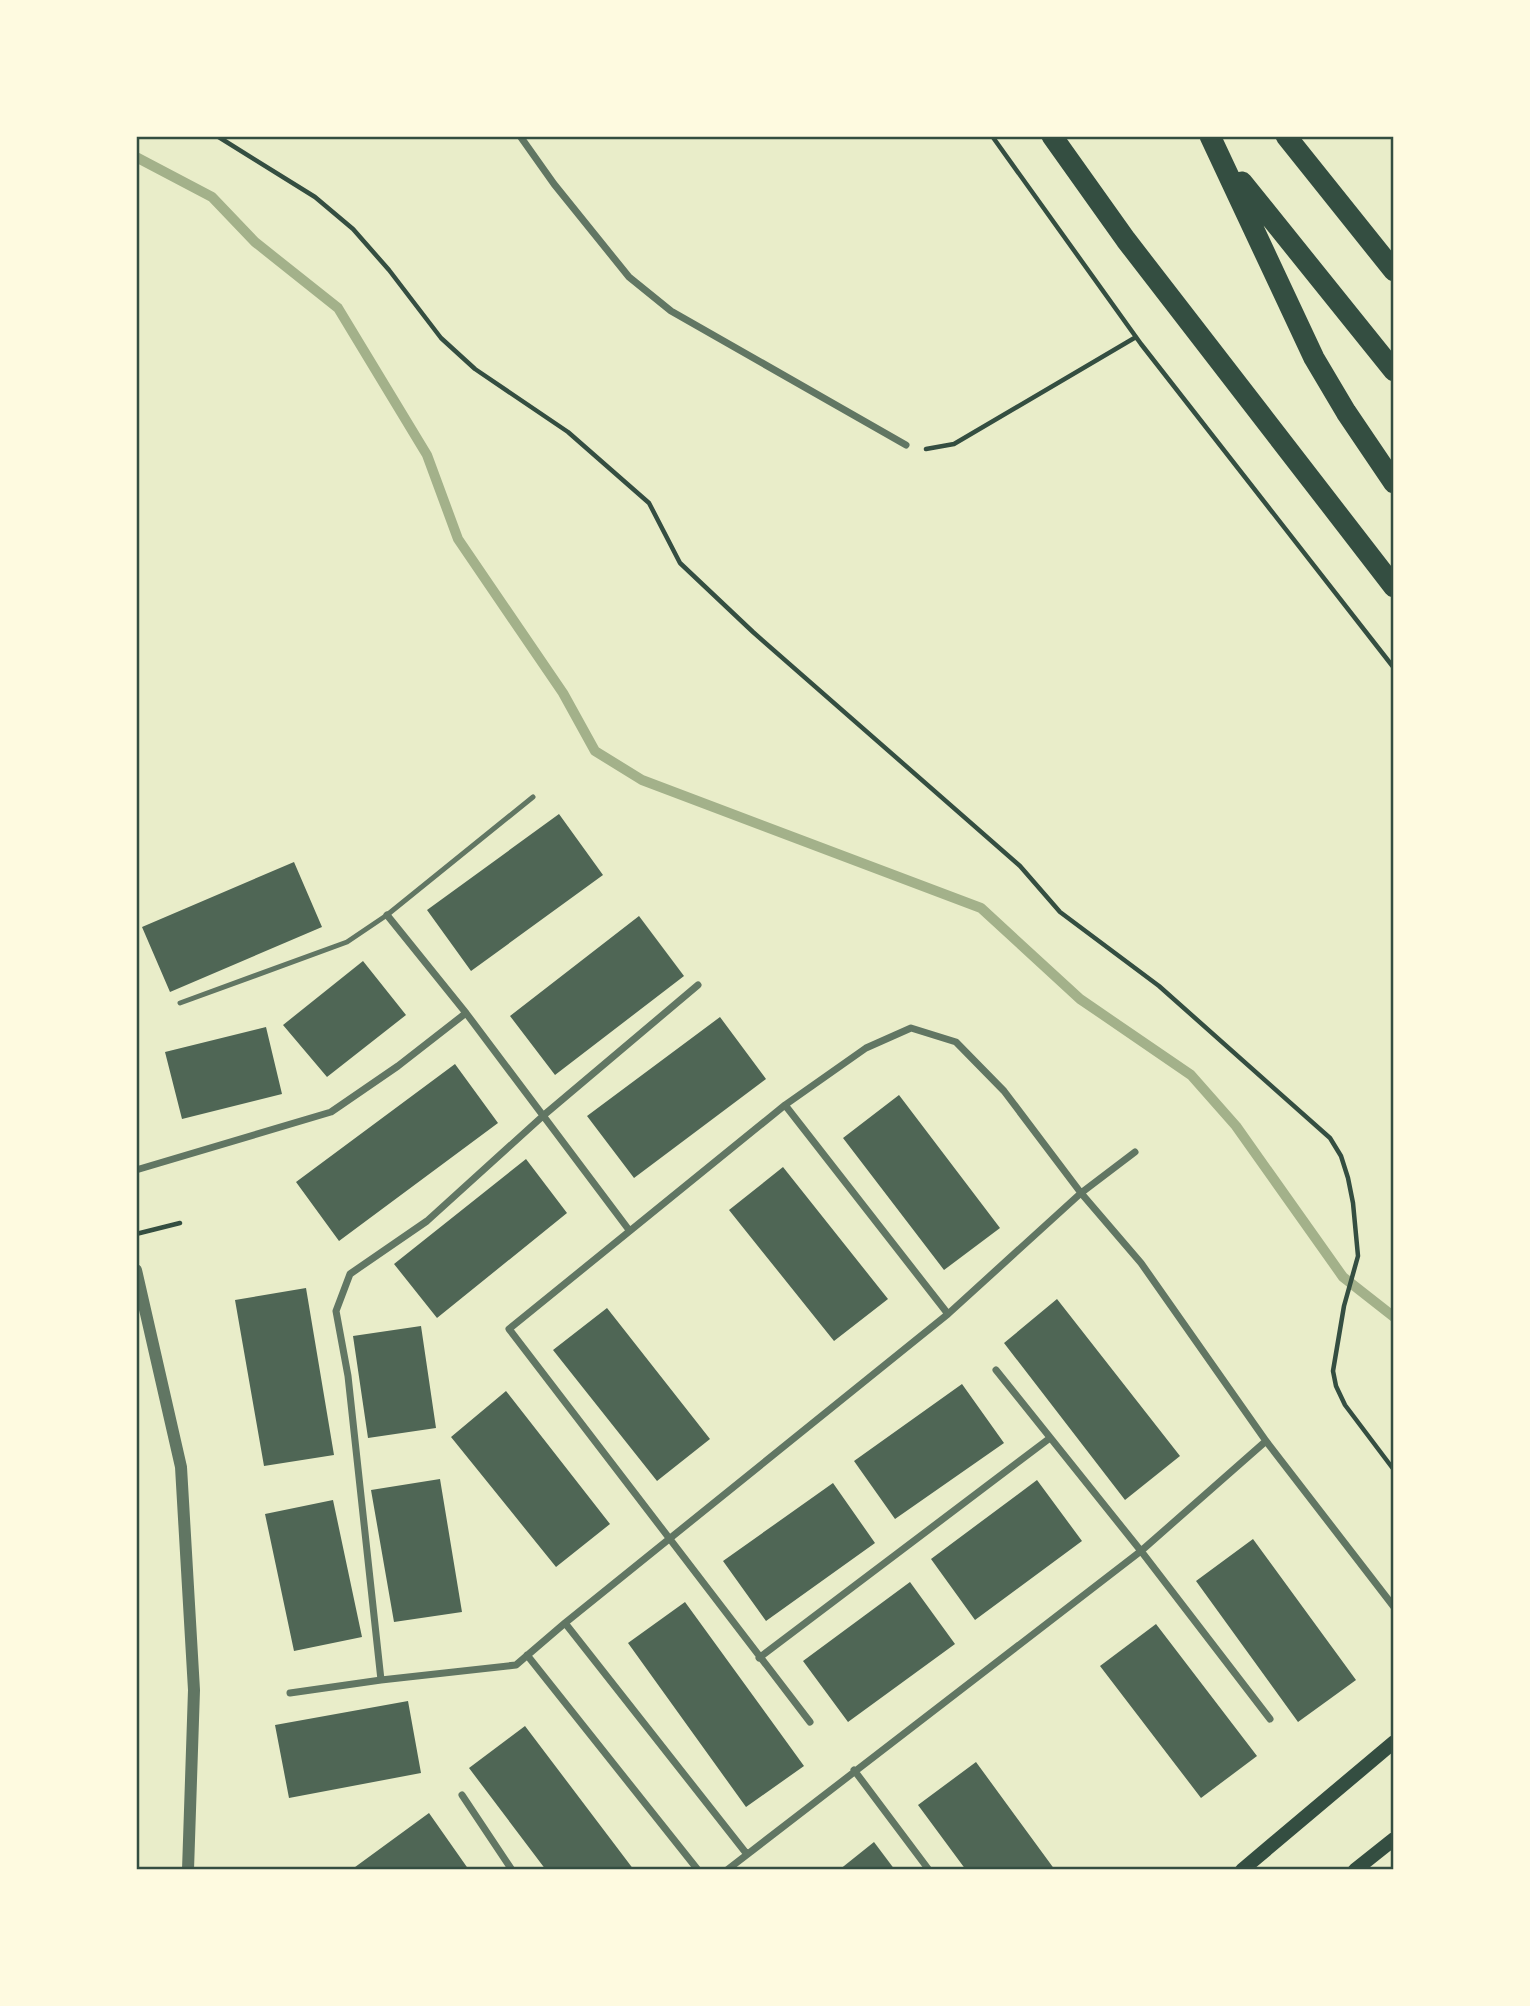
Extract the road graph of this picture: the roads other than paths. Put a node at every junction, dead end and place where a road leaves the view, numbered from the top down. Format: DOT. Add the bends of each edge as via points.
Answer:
graph roads {
  1 [pos="520,136"];
  2 [pos="1052,136"];
  3 [pos="1205,136"];
  4 [pos="1210,136"];
  5 [pos="1286,136"];
  6 [pos="1394,271"];
  7 [pos="1394,370"];
  8 [pos="906,445"];
  9 [pos="1394,483"];
  10 [pos="1394,587"];
  11 [pos="533,796"];
  12 [pos="387,915"];
  13 [pos="698,985"];
  14 [pos="180,1003"];
  15 [pos="466,1013"];
  16 [pos="785,1105"];
  17 [pos="544,1115"];
  18 [pos="1135,1152"];
  19 [pos="136,1170"];
  20 [pos="1081,1193"];
  21 [pos="629,1230"];
  22 [pos="136,1270"];
  23 [pos="948,1314"];
  24 [pos="996,1370"];
  25 [pos="1050,1438"];
  26 [pos="1266,1441"];
  27 [pos="669,1539"];
  28 [pos="1141,1551"];
  29 [pos="1394,1606"];
  30 [pos="565,1623"];
  31 [pos="527,1655"];
  32 [pos="759,1658"];
  33 [pos="381,1680"];
  34 [pos="290,1693"];
  35 [pos="1270,1719"];
  36 [pos="810,1722"];
  37 [pos="1394,1742"];
  38 [pos="854,1770"];
  39 [pos="462,1795"];
  40 [pos="1394,1839"];
  41 [pos="746,1853"];
  42 [pos="188,1870"];
  43 [pos="512,1870"];
  44 [pos="698,1870"];
  45 [pos="727,1870"];
  46 [pos="929,1870"];
  47 [pos="1242,1870"];
  48 [pos="1355,1870"];
  1 -- 8 [label="street" via="629,277 671,311"];
  2 -- 10 [label="highway" via="1126,240"];
  3 -- 7 [label="highway"];
  4 -- 9 [label="highway" via="1314,358"];
  5 -- 6 [label="highway"];
  11 -- 12 [label="lane"];
  12 -- 14 [label="lane" via="347,942"];
  12 -- 15 [label="street"];
  13 -- 17 [label="street"];
  15 -- 17 [label="street"];
  15 -- 19 [label="street" via="331,1112"];
  16 -- 20 [label="street" via="866,1048 911,1028 956,1042 1004,1091"];
  16 -- 21 [label="street"];
  16 -- 23 [label="street"];
  17 -- 21 [label="street"];
  17 -- 33 [label="street" via="426,1221 350,1274 335,1311 348,1376"];
  18 -- 20 [label="street"];
  20 -- 23 [label="street"];
  20 -- 26 [label="street" via="1141,1264"];
  21 -- 27 [label="street" via="509,1329"];
  22 -- 42 [label="street" via="181,1466 194,1690"];
  23 -- 27 [label="street"];
  24 -- 25 [label="street"];
  25 -- 28 [label="street"];
  25 -- 32 [label="street"];
  26 -- 28 [label="street"];
  26 -- 29 [label="street"];
  27 -- 30 [label="street"];
  27 -- 32 [label="street"];
  28 -- 35 [label="street"];
  28 -- 38 [label="street"];
  30 -- 31 [label="street"];
  30 -- 41 [label="street"];
  31 -- 33 [label="street" via="516,1665"];
  31 -- 44 [label="street"];
  32 -- 36 [label="street"];
  33 -- 34 [label="street"];
  37 -- 47 [label="main road"];
  38 -- 41 [label="street"];
  38 -- 46 [label="street"];
  39 -- 43 [label="street"];
  40 -- 48 [label="main road"];
  41 -- 45 [label="street"];
}
